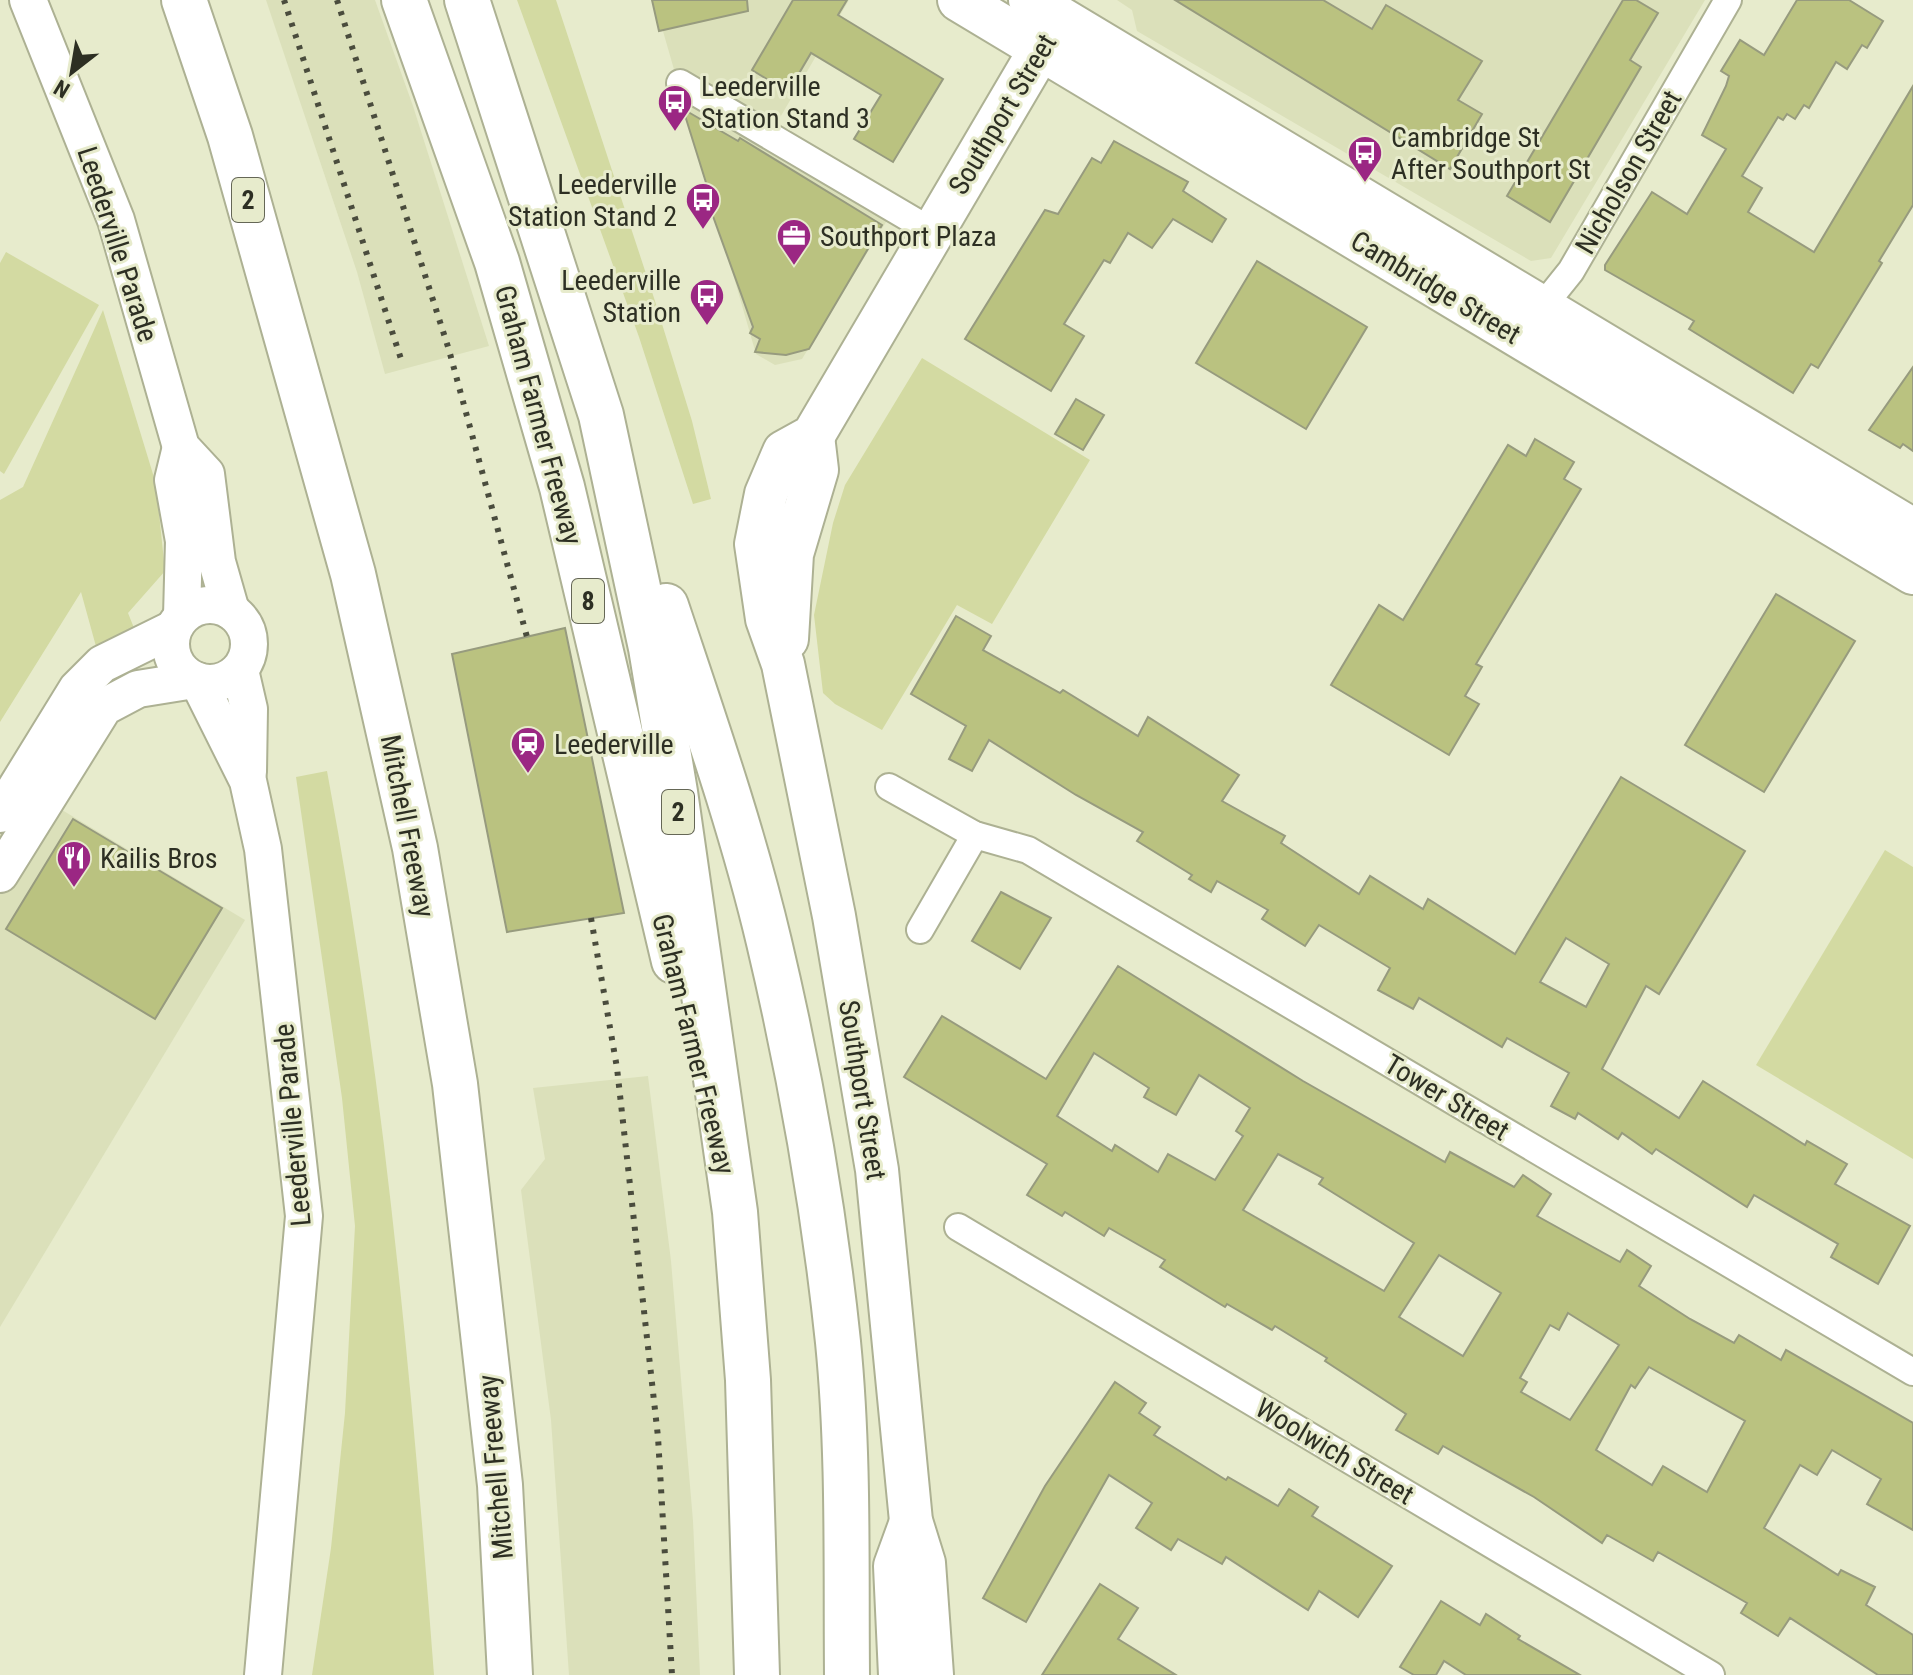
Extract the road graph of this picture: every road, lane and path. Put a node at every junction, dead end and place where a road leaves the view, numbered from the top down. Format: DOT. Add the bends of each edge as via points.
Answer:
graph roads {
  1 [pos="28,0"];
  2 [pos="184,0"];
  3 [pos="404,0"];
  4 [pos="467,0"];
  5 [pos="959,0"];
  6 [pos="1728,0"];
  7 [pos="1050,17"];
  8 [pos="680,83"];
  9 [pos="933,232"];
  10 [pos="1531,324"];
  11 [pos="601,415"];
  12 [pos="181,447"];
  13 [pos="1913,530"];
  14 [pos="1913,573"];
  15 [pos="231,611"];
  16 [pos="177,623"];
  17 [pos="240,670"];
  18 [pos="196,680"];
  19 [pos="248,781"];
  20 [pos="889,787"];
  21 [pos="0,814"];
  22 [pos="975,835"];
  23 [pos="0,874"];
  24 [pos="920,930"];
  25 [pos="735,1212"];
  26 [pos="958,1227"];
  27 [pos="1913,1372"];
  28 [pos="911,1521"];
  29 [pos="269,1615"];
  30 [pos="253,1675"];
  31 [pos="263,1675"];
  32 [pos="510,1675"];
  33 [pos="757,1675"];
  34 [pos="847,1675"];
  35 [pos="900,1675"];
  36 [pos="932,1675"];
  37 [pos="1711,1675"];
  1 -- 12 [label="main road, Leederville Parade" via="116,220"];
  2 -- 32 [label="highway, Mitchell Freeway / 2" via="230,136 353,574 415,848 460,1131 500,1485"];
  3 -- 25 [label="highway, Graham Farmer Freeway / 8" via="497,262 562,487"];
  4 -- 11 [label="highway, 2"];
  5 -- 7 [label="main road, Cambridge Street"];
  6 -- 10 [label="street, Nicholson Street" via="1571,271"];
  7 -- 9 [label="main road, Southport Street"];
  7 -- 10 [label="main road, Cambridge Street"];
  8 -- 9 [label="street"];
  9 -- 28 [label="main road, Southport Street" via="813,436 784,452 766,494 756,544 767,619 783,664 834,916 877,1170"];
  10 -- 13 [label="main road, Cambridge Street"];
  10 -- 14 [label="main road, Cambridge Street"];
  11 -- 25 [label="highway, 2" via="663,720"];
  11 -- 34 [label="highway" via="721,771 769,941 813,1156 845,1438"];
  12 -- 15 [label="main road, Leederville Parade" via="206,474 217,562"];
  12 -- 16 [label="main road, Leederville Parade" via="173,480 184,541"];
  15 -- 16 [label="main road" via="205,605"];
  15 -- 17 [label="main road" via="249,639"];
  16 -- 18 [label="main road" via="171,653 184,673"];
  16 -- 21 [label="main road" via="102,664 77,689"];
  17 -- 18 [label="main road" via="220,682"];
  17 -- 19 [label="main road, Leederville Parade" via="249,709"];
  18 -- 19 [label="main road, Leederville Parade"];
  18 -- 23 [label="main road" via="138,689 104,707"];
  19 -- 29 [label="main road, Leederville Parade" via="263,849 304,1216"];
  20 -- 22 [label="street, Tower Street"];
  22 -- 24 [label="street"];
  22 -- 27 [label="street, Tower Street" via="1028,850"];
  25 -- 33 [label="highway, 2" via="748,1380"];
  26 -- 37 [label="street, Woolwich Street"];
  28 -- 35 [label="main road, Southport Street" via="895,1566"];
  28 -- 36 [label="main road, Southport Street" via="924,1563"];
  29 -- 30 [label="main road, Leederville Parade"];
  29 -- 31 [label="main road, Leederville Parade"];
}
